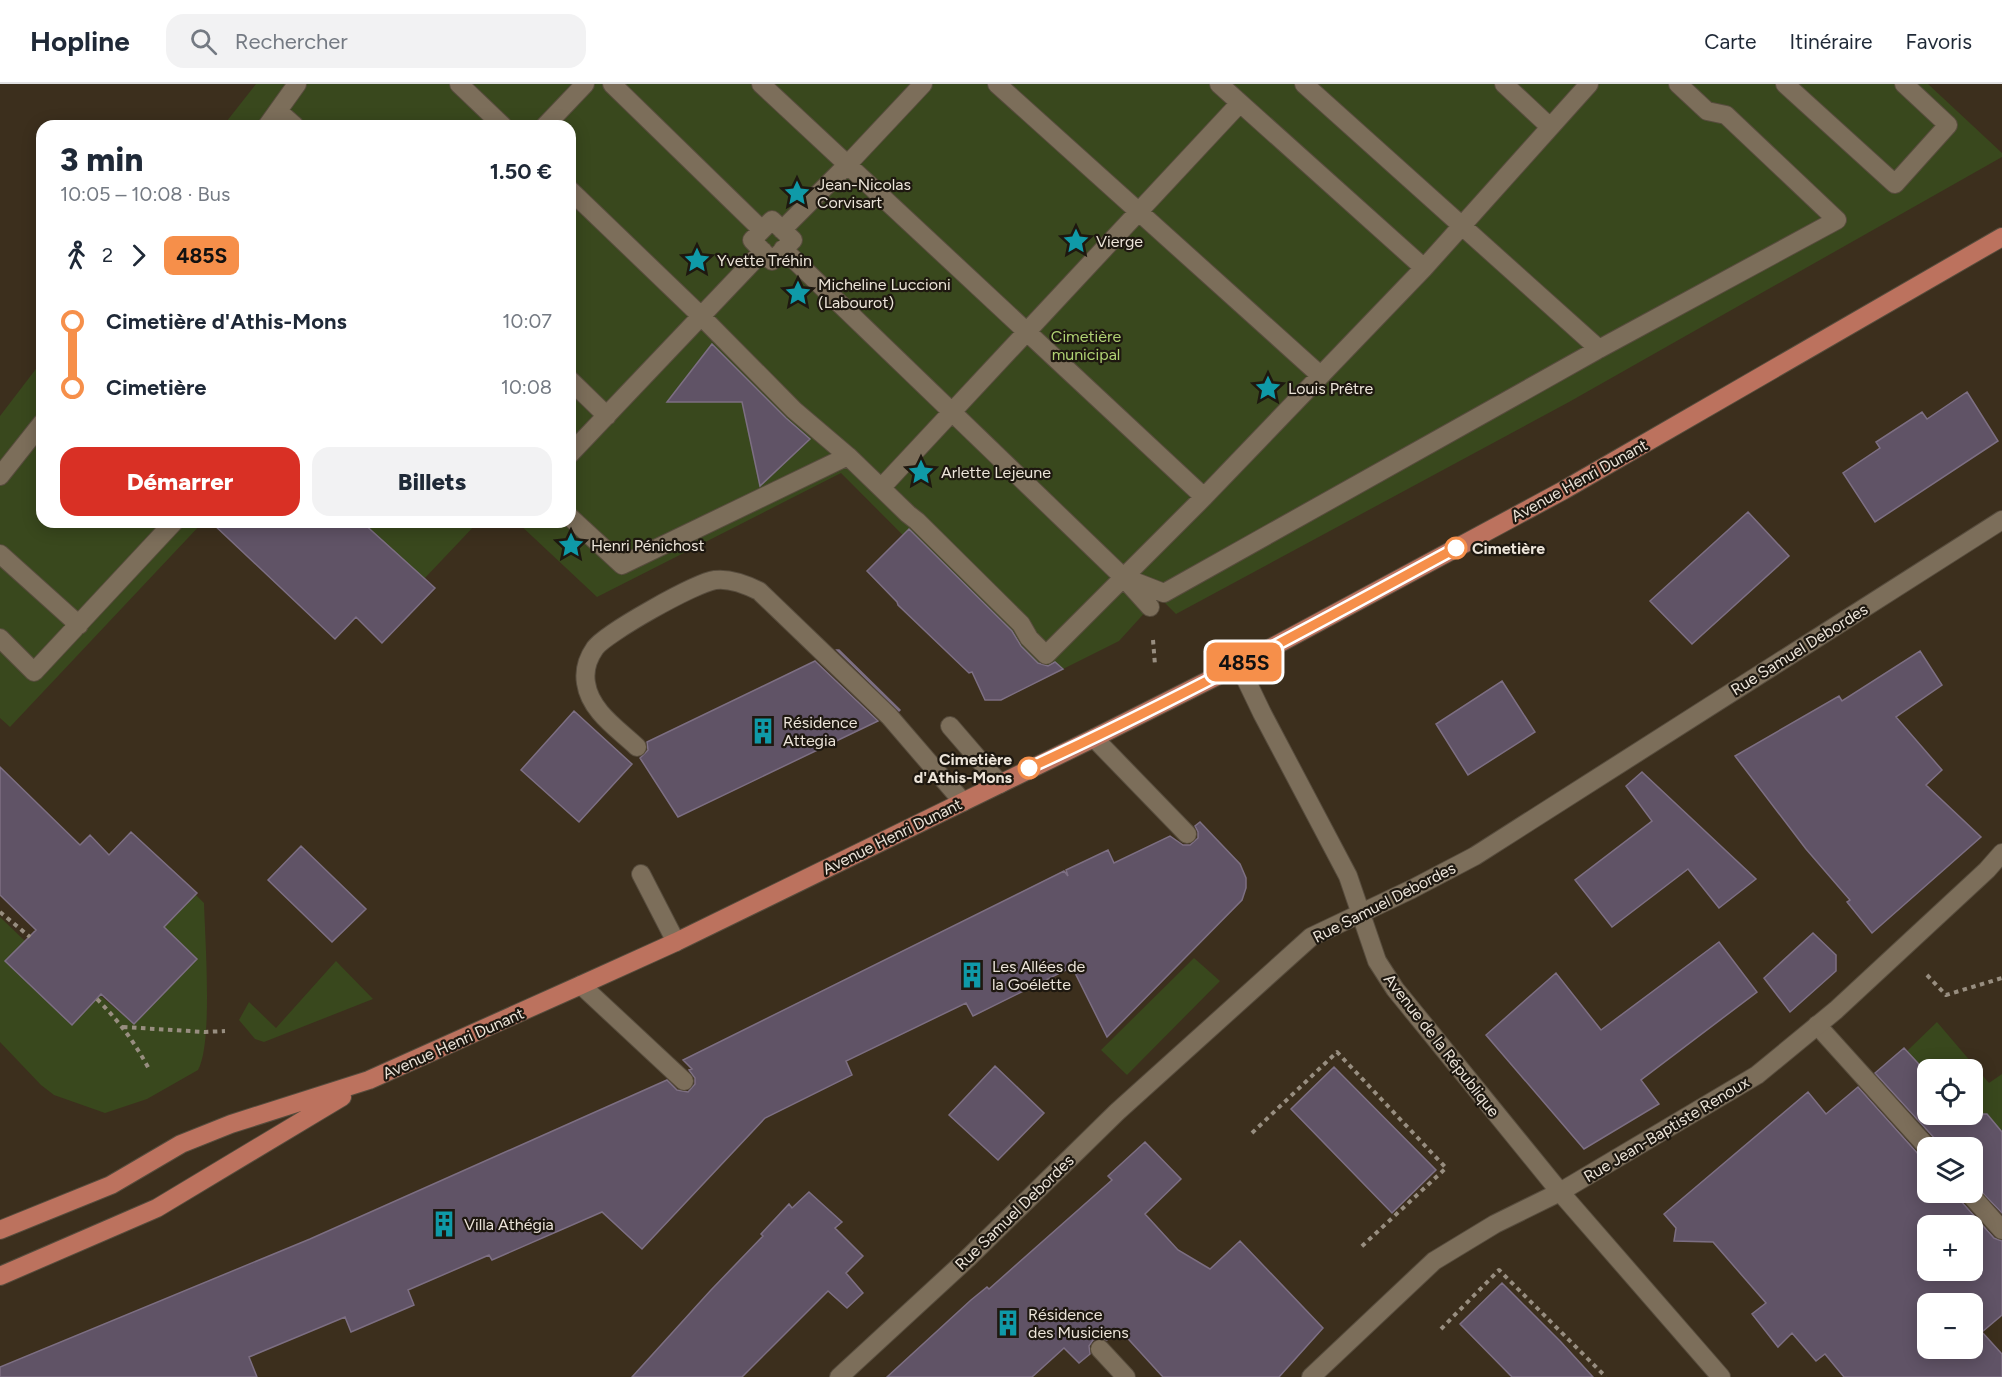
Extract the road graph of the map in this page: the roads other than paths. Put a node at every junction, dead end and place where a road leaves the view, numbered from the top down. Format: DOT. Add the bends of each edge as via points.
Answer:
graph roads {
  1 [pos="297,84"];
  2 [pos="459,84"];
  3 [pos="585,84"];
  4 [pos="612,84"];
  5 [pos="761,84"];
  6 [pos="923,84"];
  7 [pos="997,84"];
  8 [pos="1219,84"];
  9 [pos="1304,84"];
  10 [pos="1504,84"];
  11 [pos="1589,84"];
  12 [pos="1678,84"];
  13 [pos="1785,84"];
  14 [pos="1904,84"];
  15 [pos="1240,103"];
  16 [pos="278,111"];
  17 [pos="271,120"];
  18 [pos="288,120"];
  19 [pos="497,120"];
  20 [pos="551,120"];
  21 [pos="1550,126"];
  22 [pos="847,165"];
  23 [pos="576,196"];
  24 [pos="1138,211"];
  25 [pos="1462,225"];
  26 [pos="762,230"];
  27 [pos="782,230"];
  28 [pos="2002,237"];
  29 [pos="783,249"];
  30 [pos="763,251"];
  31 [pos="1424,268"];
  32 [pos="701,316"];
  33 [pos="1026,331"];
  34 [pos="1599,349"];
  35 [pos="1320,375"];
  36 [pos="576,387"];
  37 [pos="952,413"];
  38 [pos="607,416"];
  39 [pos="36,431"];
  40 [pos="576,448"];
  41 [pos="848,456"];
  42 [pos="0,476"];
  43 [pos="881,488"];
  44 [pos="1204,498"];
  45 [pos="2002,520"];
  46 [pos="576,523"];
  47 [pos="168,528"];
  48 [pos="0,554"];
  49 [pos="1123,577"];
  50 [pos="1150,607"];
  51 [pos="79,625"];
  52 [pos="0,638"];
  53 [pos="1239,664"];
  54 [pos="950,726"];
  55 [pos="1094,738"];
  56 [pos="637,747"];
  57 [pos="1000,784"];
  58 [pos="963,802"];
  59 [pos="1187,834"];
  60 [pos="2002,853"];
  61 [pos="640,874"];
  62 [pos="1361,913"];
  63 [pos="676,942"];
  64 [pos="581,985"];
  65 [pos="1817,1025"];
  66 [pos="369,1080"];
  67 [pos="684,1081"];
  68 [pos="1918,1137"];
  69 [pos="1560,1192"];
  70 [pos="1978,1203"];
  71 [pos="0,1230"];
  72 [pos="2002,1230"];
  73 [pos="0,1276"];
  74 [pos="1100,1349"];
  75 [pos="839,1377"];
  76 [pos="1126,1377"];
  77 [pos="1311,1377"];
  78 [pos="1720,1377"];
  1 -- 16 [label="street"];
  2 -- 19 [label="street"];
  3 -- 20 [label="street"];
  4 -- 26 [label="street"];
  5 -- 22 [label="street"];
  6 -- 22 [label="street"];
  7 -- 24 [label="street"];
  8 -- 15 [label="street"];
  9 -- 25 [label="street"];
  10 -- 21 [label="street"];
  11 -- 21 [label="street"];
  12 -- 34 [label="street" via="1707,111 1726,115 1837,220"];
  13 -- 14 [label="street" via="1895,184 1948,125"];
  15 -- 24 [label="street"];
  15 -- 31 [label="street"];
  16 -- 17 [label="street"];
  16 -- 18 [label="street"];
  21 -- 25 [label="street"];
  22 -- 27 [label="street"];
  22 -- 33 [label="street"];
  23 -- 32 [label="street"];
  24 -- 33 [label="street"];
  24 -- 35 [label="street"];
  25 -- 31 [label="street"];
  25 -- 34 [label="street"];
  26 -- 27 [label="street" via="772,220"];
  26 -- 30 [label="street" via="752,240"];
  27 -- 29 [label="street" via="793,240"];
  28 -- 53 [label="main road, Avenue Henri Dunant" via="1564,490"];
  29 -- 30 [label="street" via="772,261"];
  29 -- 37 [label="street"];
  30 -- 32 [label="street"];
  31 -- 35 [label="street"];
  32 -- 38 [label="street"];
  32 -- 41 [label="street" via="794,410"];
  33 -- 37 [label="street"];
  33 -- 44 [label="street"];
  34 -- 49 [label="street" via="1164,593"];
  35 -- 44 [label="street"];
  36 -- 38 [label="street"];
  37 -- 43 [label="street"];
  37 -- 49 [label="street"];
  38 -- 40 [label="street"];
  39 -- 42 [label="street"];
  41 -- 43 [label="street"];
  41 -- 46 [label="street" via="622,565"];
  43 -- 49 [label="street" via="1021,624 1046,656"];
  44 -- 49 [label="street"];
  45 -- 62 [label="street, Rue Samuel Debordes" via="1475,856"];
  47 -- 51 [label="street"];
  48 -- 51 [label="street"];
  49 -- 50 [label="street"];
  51 -- 52 [label="street" via="34,672"];
  53 -- 55 [label="main road, Avenue Henri Dunant"];
  53 -- 62 [label="street, Avenue de la République" via="1348,876"];
  54 -- 57 [label="street"];
  55 -- 57 [label="main road, Avenue Henri Dunant"];
  55 -- 59 [label="street"];
  56 -- 58 [label="street" via="599,712 590,694 585,673 596,646 704,582 718,579 743,583 759,591 889,716"];
  57 -- 58 [label="main road, Avenue Henri Dunant"];
  58 -- 63 [label="main road, Avenue Henri Dunant"];
  60 -- 65 [label="street, Rue Jean-Baptiste Renoux"];
  61 -- 63 [label="street"];
  62 -- 69 [label="street, Avenue de la République" via="1377,961 1395,989"];
  62 -- 75 [label="street, Rue Samuel Debordes" via="1311,937 1117,1112"];
  63 -- 64 [label="main road, Avenue Henri Dunant"];
  64 -- 66 [label="main road, Avenue Henri Dunant"];
  64 -- 67 [label="street"];
  65 -- 68 [label="street"];
  65 -- 69 [label="street, Rue Jean-Baptiste Renoux" via="1757,1075"];
  66 -- 71 [label="main road, Avenue Henri Dunant" via="181,1144 111,1185"];
  66 -- 73 [label="main road, Avenue Henri Dunant" via="157,1208"];
  69 -- 77 [label="street, Rue Jean-Baptiste Renoux" via="1495,1224 1434,1261"];
  69 -- 78 [label="street, Avenue de la République"];
  70 -- 72 [label="street"];
  74 -- 76 [label="street"];
}
